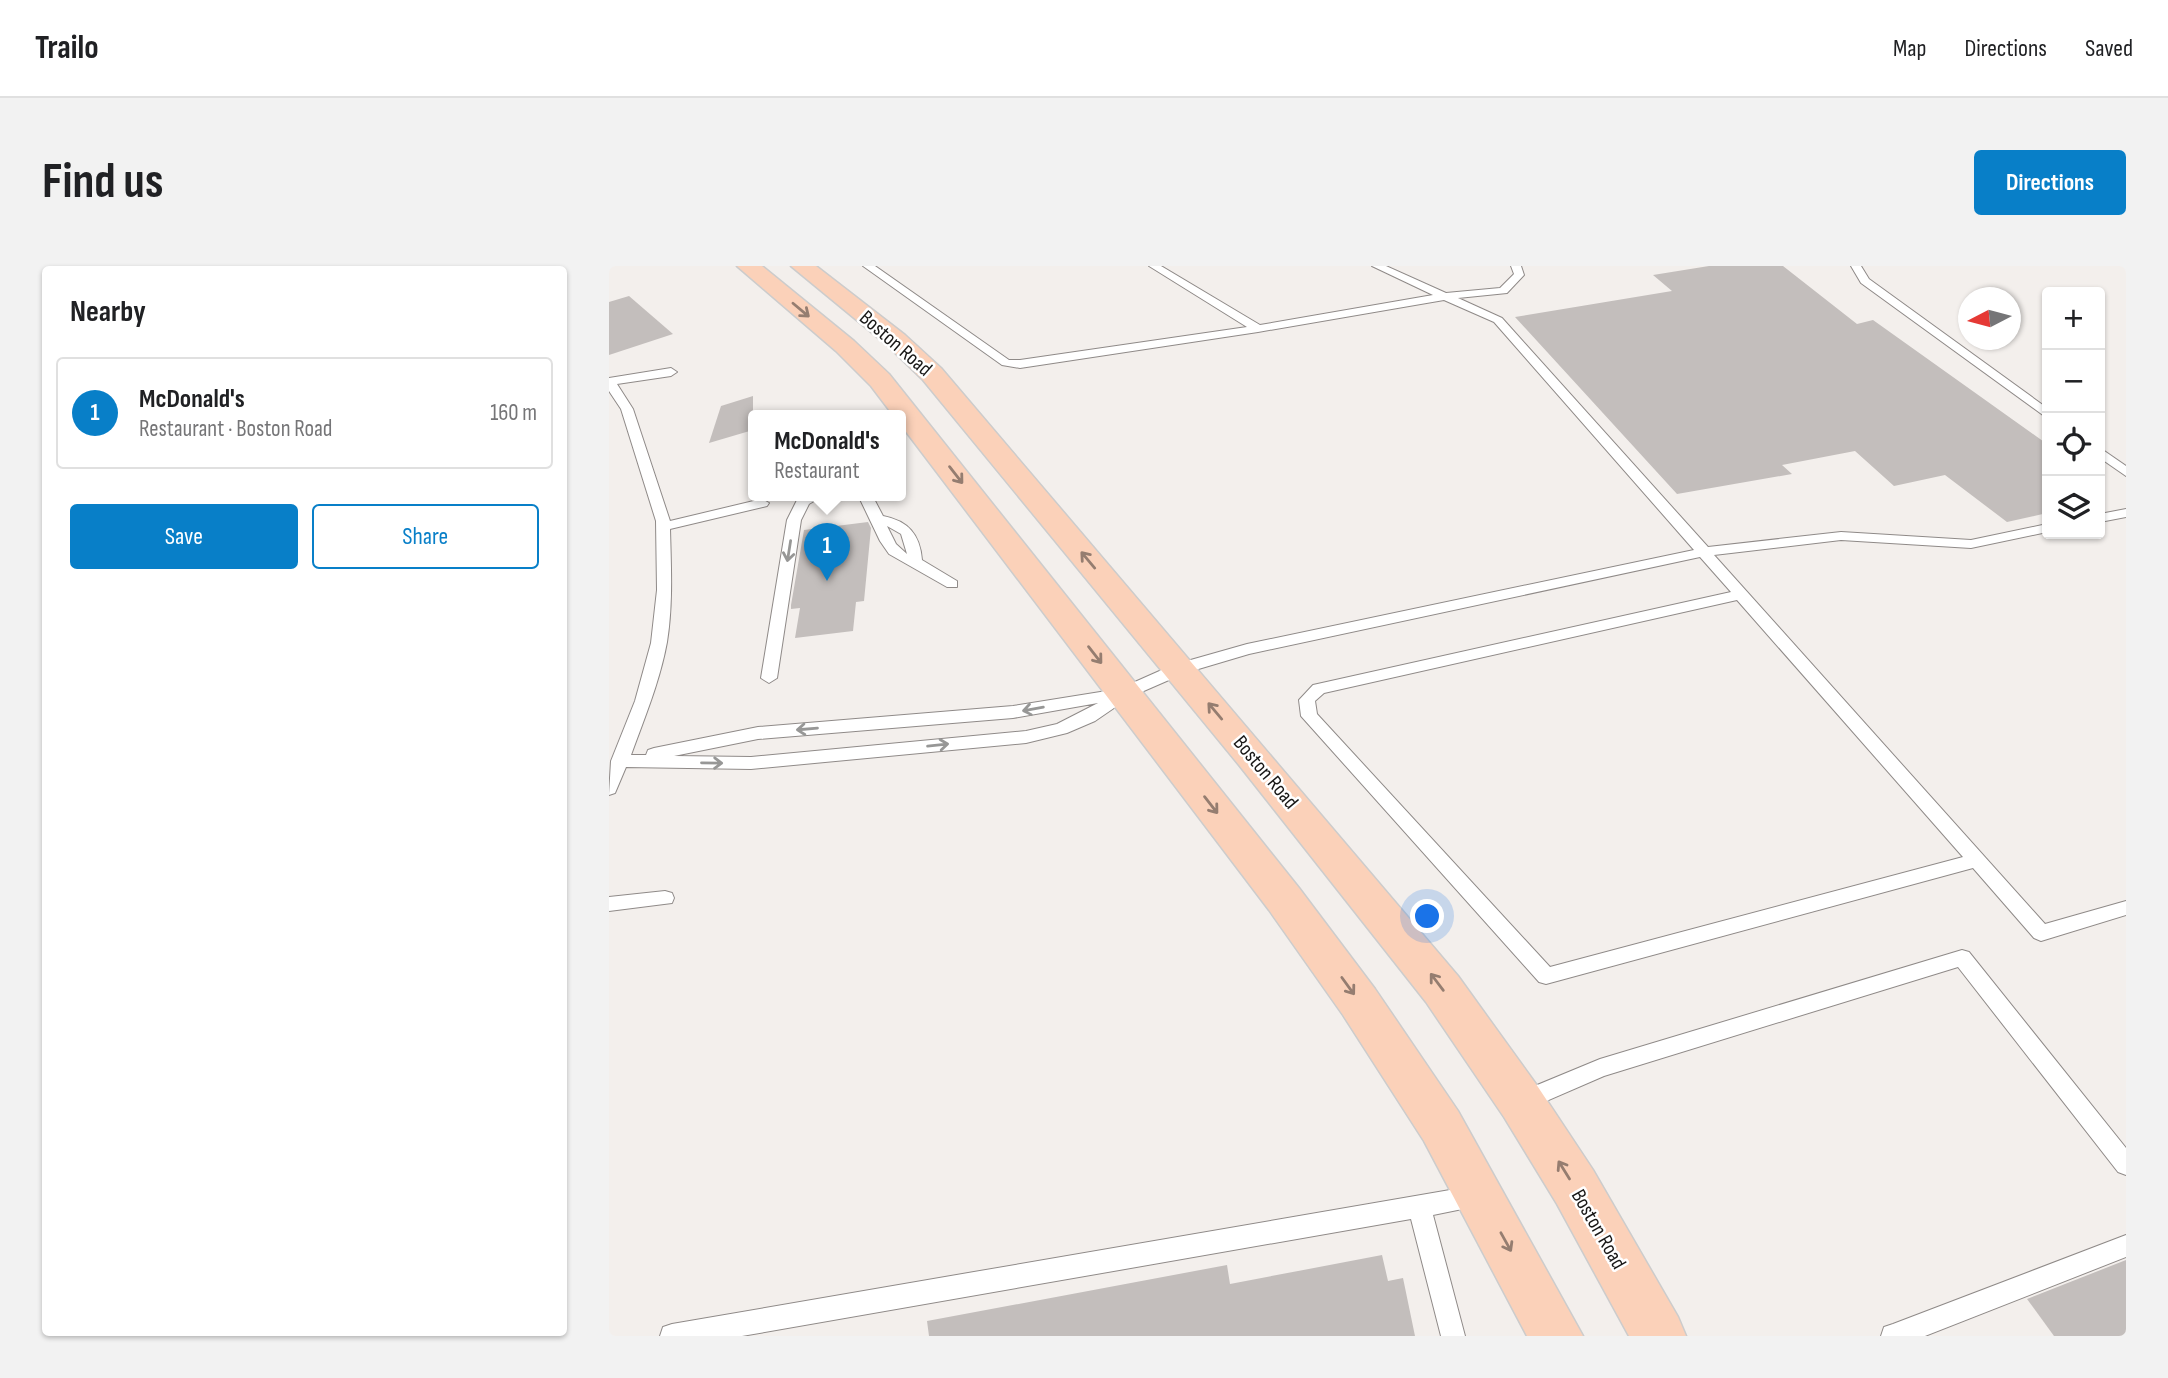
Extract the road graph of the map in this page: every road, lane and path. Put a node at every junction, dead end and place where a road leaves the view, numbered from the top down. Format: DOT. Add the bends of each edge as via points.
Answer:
graph roads {
  1 [pos="748,266"];
  2 [pos="802,266"];
  3 [pos="868,266"];
  4 [pos="1154,266"];
  5 [pos="1377,266"];
  6 [pos="1516,266"];
  7 [pos="1856,266"];
  8 [pos="1447,296"];
  9 [pos="1258,329"];
  10 [pos="671,372"];
  11 [pos="609,382"];
  12 [pos="895,410"];
  13 [pos="2046,413"];
  14 [pos="911,433"];
  15 [pos="2105,456"];
  16 [pos="2126,471"];
  17 [pos="803,501"];
  18 [pos="868,501"];
  19 [pos="762,503"];
  20 [pos="2126,513"];
  21 [pos="2105,517"];
  22 [pos="878,519"];
  23 [pos="663,527"];
  24 [pos="2042,529"];
  25 [pos="1705,552"];
  26 [pos="915,562"];
  27 [pos="952,584"];
  28 [pos="1743,594"];
  29 [pos="1179,669"];
  30 [pos="769,678"];
  31 [pos="1125,693"];
  32 [pos="614,762"];
  33 [pos="609,789"];
  34 [pos="1977,860"];
  35 [pos="665,898"];
  36 [pos="609,904"];
  37 [pos="2126,908"];
  38 [pos="1521,1102"];
  39 [pos="2126,1165"];
  40 [pos="1481,1196"];
  41 [pos="1419,1207"];
  42 [pos="2126,1246"];
  43 [pos="672,1336"];
  44 [pos="1453,1336"];
  45 [pos="1556,1336"];
  46 [pos="1659,1336"];
  47 [pos="1893,1336"];
  1 -- 12 [label="main road, Boston Road, one-way" via="863,362"];
  29 -- 2 [label="main road, Boston Road, one-way" via="932,374"];
  3 -- 9 [label="lane" via="1006,363"];
  4 -- 9 [label="lane"];
  5 -- 8 [label="lane"];
  6 -- 8 [label="lane" via="1519,275 1503,291"];
  7 -- 13 [label="lane" via="1865,281"];
  8 -- 9 [label="lane"];
  8 -- 25 [label="lane" via="1498,320"];
  10 -- 11 [label="lane"];
  11 -- 23 [label="lane" via="627,409"];
  14 -- 31 [label="main road, Boston Road, one-way"];
  15 -- 16 [label="lane"];
  17 -- 30 [label="lane, one-way" via="794,520"];
  18 -- 22 [label="lane"];
  19 -- 23 [label="lane"];
  20 -- 21 [label="lane"];
  22 -- 26 [label="lane" via="889,549"];
  22 -- 26 [label="lane" via="907,528"];
  23 -- 32 [label="lane" via="659,643 643,701"];
  24 -- 25 [label="lane" via="1971,544 1841,536"];
  25 -- 28 [label="lane"];
  25 -- 29 [label="lane" via="1247,649"];
  26 -- 27 [label="lane"];
  28 -- 34 [label="lane"];
  28 -- 34 [label="lane" via="1319,689 1307,700 1309,716 1546,976"];
  29 -- 31 [label="lane"];
  38 -- 29 [label="main road, Boston Road, one-way" via="1407,943"];
  31 -- 32 [label="lane, one-way" via="1013,712 758,733"];
  32 -- 31 [label="lane, one-way" via="751,763 1025,737 1083,720"];
  31 -- 40 [label="main road, Boston Road, one-way" via="1359,1002"];
  32 -- 33 [label="lane"];
  34 -- 37 [label="lane" via="2041,933"];
  35 -- 36 [label="lane"];
  38 -- 39 [label="lane" via="1600,1068 1962,958"];
  46 -- 38 [label="main road, Boston Road, one-way"];
  40 -- 41 [label="lane"];
  40 -- 45 [label="main road, Boston Road, one-way"];
  41 -- 43 [label="lane"];
  41 -- 44 [label="lane"];
  42 -- 47 [label="lane"];
}
